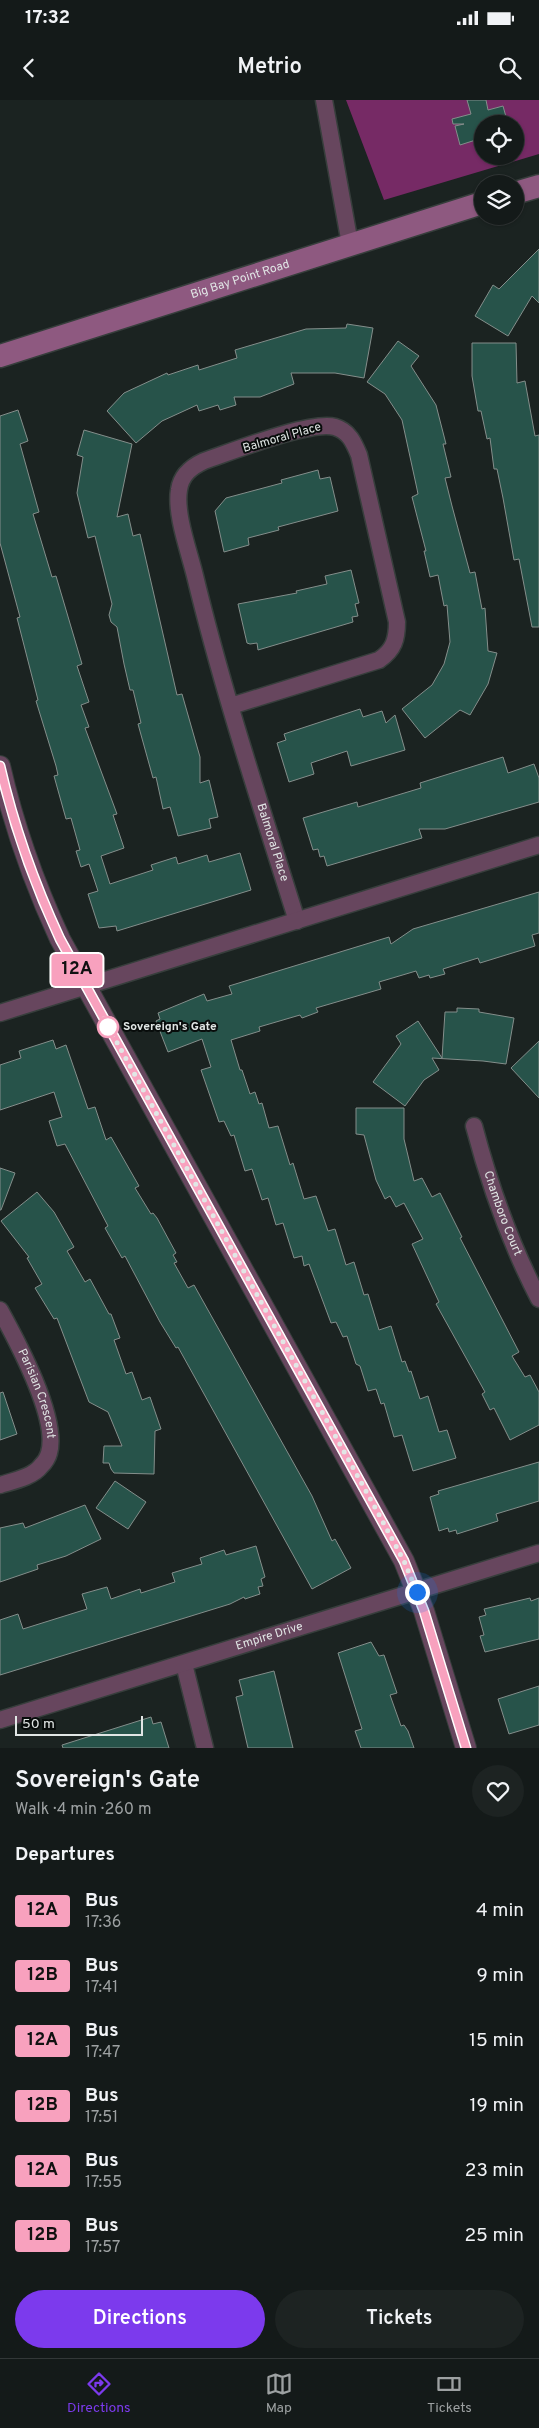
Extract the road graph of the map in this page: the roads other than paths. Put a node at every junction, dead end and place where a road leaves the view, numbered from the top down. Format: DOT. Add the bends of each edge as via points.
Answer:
graph roads {
  1 [pos="324,100"];
  2 [pos="539,186"];
  3 [pos="524,190"];
  4 [pos="474,205"];
  5 [pos="350,244"];
  6 [pos="0,356"];
  7 [pos="231,706"];
  8 [pos="0,766"];
  9 [pos="539,845"];
  10 [pos="297,921"];
  11 [pos="86,986"];
  12 [pos="0,1013"];
  13 [pos="474,1126"];
  14 [pos="539,1299"];
  15 [pos="0,1310"];
  16 [pos="0,1485"];
  17 [pos="539,1553"];
  18 [pos="417,1592"];
  19 [pos="184,1664"];
  20 [pos="0,1720"];
  21 [pos="204,1748"];
  22 [pos="466,1748"];
  1 -- 5 [label="street"];
  2 -- 3 [label="main road"];
  4 -- 5 [label="main road, Big Bay Point Road"];
  5 -- 6 [label="main road, Big Bay Point Road"];
  7 -- 7 [label="street, Balmoral Place" via="379,660 395,642 398,622 359,455 347,433 336,427 313,427 204,461 189,469 180,484 180,513 211,642"];
  7 -- 10 [label="street, Balmoral Place"];
  8 -- 11 [label="street" via="13,820 37,888"];
  9 -- 10 [label="street"];
  10 -- 11 [label="street"];
  11 -- 12 [label="street"];
  11 -- 18 [label="street" via="377,1511"];
  13 -- 14 [label="street, Chamboro Court" via="515,1253"];
  15 -- 16 [label="street, Parisian Crescent" via="27,1361 51,1437 49,1454 40,1468"];
  17 -- 18 [label="street, Empire Drive"];
  18 -- 19 [label="street, Empire Drive"];
  18 -- 22 [label="street"];
  19 -- 20 [label="street, Empire Drive"];
  19 -- 21 [label="street"];
}
